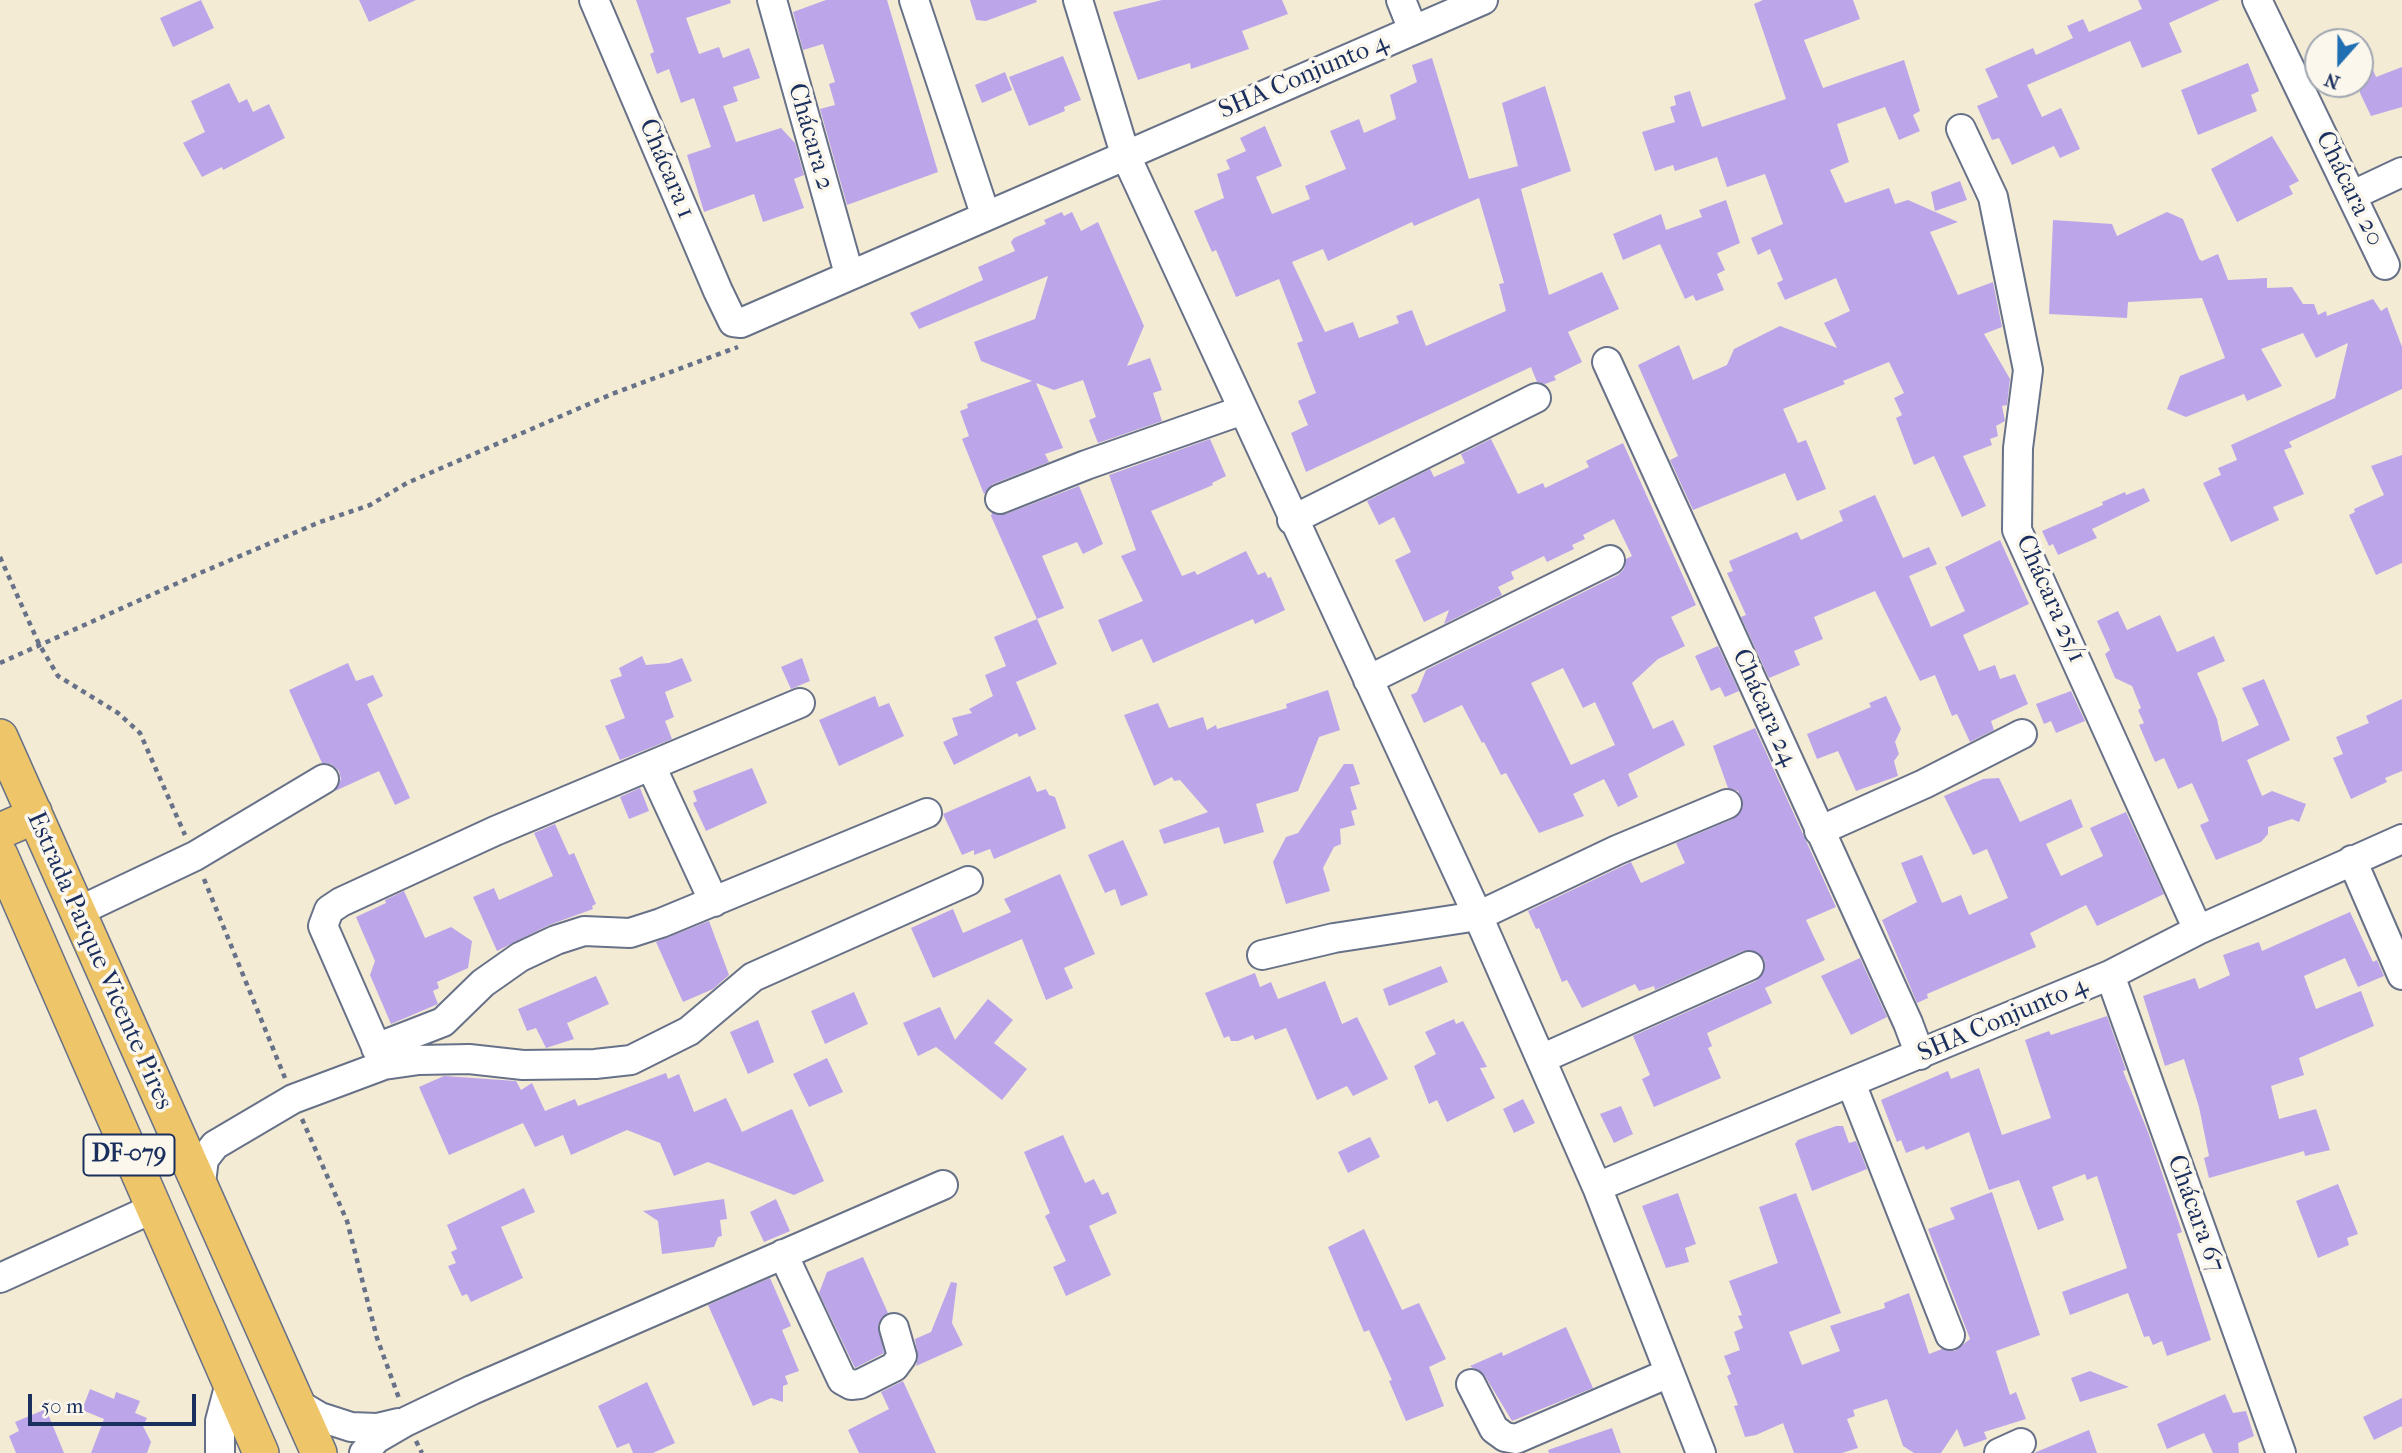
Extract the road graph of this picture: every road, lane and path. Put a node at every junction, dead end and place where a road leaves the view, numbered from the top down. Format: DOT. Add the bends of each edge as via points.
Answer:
graph roads {
  1 [pos="594,0"];
  2 [pos="772,0"];
  3 [pos="914,0"];
  4 [pos="1078,0"];
  5 [pos="1401,0"];
  6 [pos="1483,0"];
  7 [pos="2257,0"];
  8 [pos="1431,14"];
  9 [pos="1961,129"];
  10 [pos="1125,154"];
  11 [pos="2402,172"];
  12 [pos="2353,195"];
  13 [pos="985,214"];
  14 [pos="2385,265"];
  15 [pos="849,274"];
  16 [pos="751,321"];
  17 [pos="1607,362"];
  18 [pos="1536,398"];
  19 [pos="1243,410"];
  20 [pos="1000,499"];
  21 [pos="1292,520"];
  22 [pos="0,557"];
  23 [pos="1610,560"];
  24 [pos="39,644"];
  25 [pos="0,663"];
  26 [pos="1368,680"];
  27 [pos="800,704"];
  28 [pos="2022,734"];
  29 [pos="0,737"];
  30 [pos="651,766"];
  31 [pos="324,779"];
  32 [pos="1727,804"];
  33 [pos="34,812"];
  34 [pos="927,813"];
  35 [pos="1819,831"];
  36 [pos="2402,839"];
  37 [pos="195,856"];
  38 [pos="4,860"];
  39 [pos="2352,860"];
  40 [pos="58,867"];
  41 [pos="968,881"];
  42 [pos="714,902"];
  43 [pos="79,911"];
  44 [pos="1478,916"];
  45 [pos="2199,930"];
  46 [pos="1262,955"];
  47 [pos="1749,966"];
  48 [pos="2110,975"];
  49 [pos="2402,975"];
  50 [pos="1920,1055"];
  51 [pos="380,1057"];
  52 [pos="1541,1059"];
  53 [pos="1851,1083"];
  54 [pos="293,1100"];
  55 [pos="167,1116"];
  56 [pos="237,1130"];
  57 [pos="201,1182"];
  58 [pos="943,1185"];
  59 [pos="1597,1188"];
  60 [pos="152,1209"];
  61 [pos="783,1254"];
  62 [pos="0,1278"];
  63 [pos="894,1328"];
  64 [pos="1950,1335"];
  65 [pos="1669,1373"];
  66 [pos="230,1383"];
  67 [pos="1471,1384"];
  68 [pos="298,1404"];
  69 [pos="407,1421"];
  70 [pos="220,1453"];
  71 [pos="261,1453"];
  72 [pos="319,1453"];
  73 [pos="364,1453"];
  74 [pos="422,1453"];
  75 [pos="1701,1453"];
  76 [pos="2281,1453"];
  1 -- 16 [label="street, Chácara 1" via="733,322"];
  2 -- 15 [label="street, Chácara 2"];
  3 -- 13 [label="street"];
  4 -- 10 [label="street"];
  5 -- 8 [label="street"];
  6 -- 8 [label="street, SHA Conjunto 4"];
  7 -- 12 [label="street, Chácara 20"];
  8 -- 10 [label="street, SHA Conjunto 4"];
  9 -- 45 [label="street, Chácara 25/1" via="1993,197 2028,370 2018,447 2017,530"];
  10 -- 13 [label="street, SHA Conjunto 4"];
  10 -- 19 [label="street"];
  11 -- 12 [label="street"];
  12 -- 14 [label="street, Chácara 20"];
  13 -- 15 [label="street, SHA Conjunto 4"];
  15 -- 16 [label="street, SHA Conjunto 4"];
  16 -- 24 [label="path" via="738,348 612,394 407,483 370,505 320,522"];
  17 -- 35 [label="street, Chácara 24"];
  18 -- 21 [label="street"];
  19 -- 20 [label="street"];
  19 -- 21 [label="street"];
  21 -- 26 [label="street"];
  22 -- 24 [label="path"];
  23 -- 26 [label="street"];
  24 -- 25 [label="path"];
  24 -- 37 [label="path" via="58,676 118,713 139,733"];
  26 -- 44 [label="street"];
  27 -- 30 [label="street"];
  28 -- 35 [label="street"];
  29 -- 33 [label="main road, Estrada Parque Vicente Pires / DF-079"];
  30 -- 42 [label="street"];
  30 -- 51 [label="street" via="495,831 329,910 323,926"];
  31 -- 37 [label="street"];
  32 -- 44 [label="street"];
  33 -- 38 [label="main road" via="23,821"];
  33 -- 40 [label="main road, Estrada Parque Vicente Pires / DF-079"];
  34 -- 42 [label="street"];
  35 -- 50 [label="street, Chácara 24"];
  36 -- 39 [label="street, SHA Conjunto 4"];
  37 -- 43 [label="street"];
  37 -- 54 [label="path"];
  38 -- 40 [label="main road" via="20,881 37,869"];
  38 -- 60 [label="main road, Estrada Parque Vicente Pires / DF-079"];
  39 -- 45 [label="street, SHA Conjunto 4"];
  39 -- 49 [label="street"];
  40 -- 43 [label="main road, Estrada Parque Vicente Pires / DF-079"];
  41 -- 51 [label="street" via="753,977 689,1031 631,1060 523,1065"];
  42 -- 51 [label="street" via="630,933 584,931 556,940 520,957 483,983 443,1022"];
  43 -- 55 [label="main road, Estrada Parque Vicente Pires / DF-079"];
  44 -- 46 [label="street" via="1334,938"];
  44 -- 52 [label="street"];
  45 -- 48 [label="street, SHA Conjunto 4"];
  47 -- 52 [label="street"];
  48 -- 50 [label="street, SHA Conjunto 4"];
  48 -- 76 [label="street, Chácara 67"];
  50 -- 53 [label="street, SHA Conjunto 4"];
  51 -- 54 [label="street"];
  52 -- 59 [label="street"];
  53 -- 59 [label="street, SHA Conjunto 4"];
  53 -- 64 [label="street"];
  54 -- 56 [label="street"];
  54 -- 69 [label="path" via="347,1221 377,1338"];
  55 -- 56 [label="street" via="201,1132"];
  55 -- 57 [label="main road, Estrada Parque Vicente Pires / DF-079"];
  56 -- 57 [label="street" via="204,1159"];
  57 -- 68 [label="main road, Estrada Parque Vicente Pires / DF-079"];
  58 -- 61 [label="street"];
  59 -- 65 [label="street"];
  60 -- 62 [label="street"];
  60 -- 66 [label="main road, Estrada Parque Vicente Pires / DF-079"];
  61 -- 63 [label="street" via="842,1380 860,1384 894,1367 902,1356"];
  61 -- 69 [label="street"];
  65 -- 67 [label="street" via="1516,1439 1494,1429"];
  65 -- 75 [label="street"];
  66 -- 70 [label="street" via="220,1421"];
  66 -- 71 [label="main road, Estrada Parque Vicente Pires / DF-079"];
  68 -- 69 [label="street" via="351,1427 377,1428"];
  68 -- 72 [label="main road, Estrada Parque Vicente Pires / DF-079"];
  69 -- 73 [label="street" via="376,1439"];
  69 -- 74 [label="path"];
}
